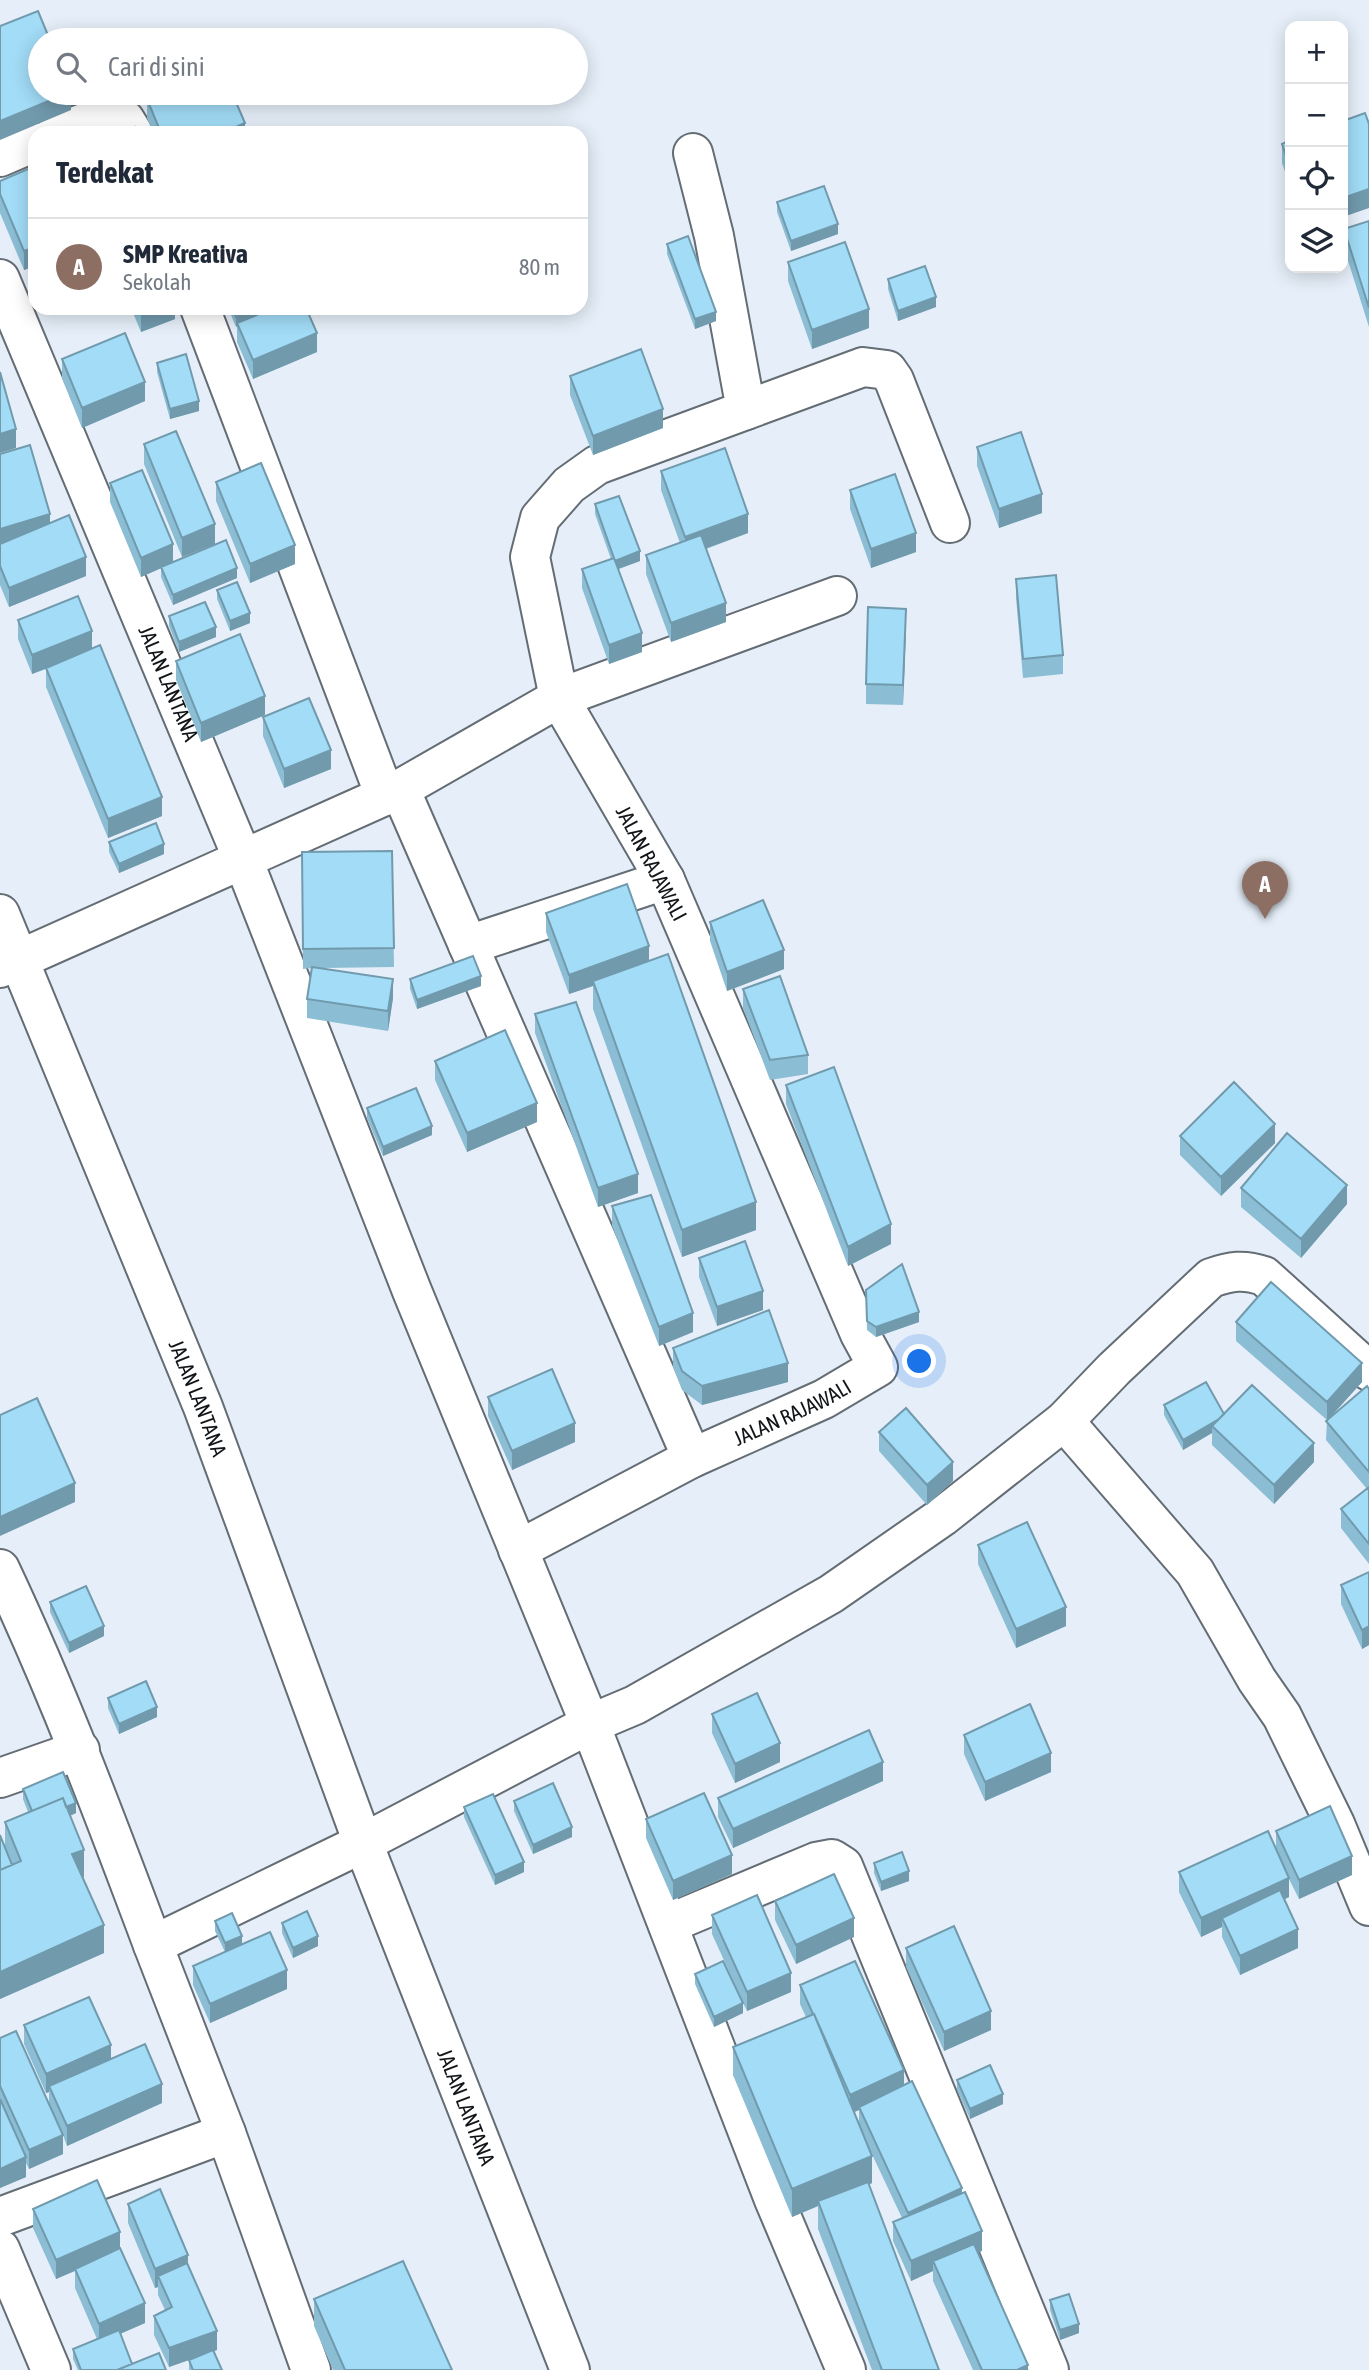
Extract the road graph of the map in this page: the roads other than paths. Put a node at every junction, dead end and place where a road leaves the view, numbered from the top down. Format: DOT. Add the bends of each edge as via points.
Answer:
graph roads {
  1 [pos="75,126"];
  2 [pos="128,126"];
  3 [pos="28,145"];
  4 [pos="692,153"];
  5 [pos="0,157"];
  6 [pos="0,279"];
  7 [pos="203,315"];
  8 [pos="746,410"];
  9 [pos="950,523"];
  10 [pos="837,596"];
  11 [pos="559,698"];
  12 [pos="393,792"];
  13 [pos="242,858"];
  14 [pos="666,880"];
  15 [pos="0,914"];
  16 [pos="468,945"];
  17 [pos="9,965"];
  18 [pos="1369,1371"];
  19 [pos="1064,1421"];
  20 [pos="692,1458"];
  21 [pos="518,1550"];
  22 [pos="0,1569"];
  23 [pos="590,1724"];
  24 [pos="80,1750"];
  25 [pos="0,1778"];
  26 [pos="363,1843"];
  27 [pos="1369,1906"];
  28 [pos="668,1924"];
  29 [pos="153,1945"];
  30 [pos="226,2133"];
  31 [pos="0,2217"];
  32 [pos="0,2249"];
  33 [pos="51,2370"];
  34 [pos="311,2370"];
  35 [pos="570,2370"];
  36 [pos="846,2370"];
  37 [pos="1049,2370"];
  1 -- 2 [label="street" via="108,114 125,120"];
  3 -- 5 [label="street"];
  4 -- 8 [label="street" via="714,236"];
  6 -- 13 [label="street, JALAN LANTANA"];
  7 -- 12 [label="street"];
  8 -- 9 [label="street, JALAN RAJAWALI" via="863,367 887,370"];
  8 -- 11 [label="street, JALAN RAJAWALI" via="597,465 569,485 540,518 530,557"];
  10 -- 11 [label="street"];
  11 -- 12 [label="street"];
  11 -- 14 [label="street, JALAN RAJAWALI"];
  12 -- 13 [label="street"];
  12 -- 16 [label="street"];
  13 -- 17 [label="street"];
  13 -- 21 [label="street, JALAN LANTANA"];
  14 -- 16 [label="street"];
  14 -- 20 [label="street, JALAN RAJAWALI" via="878,1367 842,1390"];
  15 -- 17 [label="street, JALAN LANTANA"];
  16 -- 20 [label="street"];
  17 -- 26 [label="street, JALAN LANTANA" via="203,1407"];
  18 -- 19 [label="street" via="1264,1276 1231,1270 1211,1278"];
  19 -- 23 [label="street" via="942,1517 831,1594 635,1705"];
  19 -- 27 [label="street" via="1195,1572 1282,1716"];
  20 -- 21 [label="street"];
  21 -- 23 [label="street, JALAN LANTANA"];
  22 -- 24 [label="street"];
  23 -- 26 [label="street"];
  23 -- 28 [label="street, JALAN LANTANA"];
  24 -- 25 [label="street"];
  24 -- 29 [label="street"];
  26 -- 29 [label="street"];
  26 -- 35 [label="street, JALAN LANTANA"];
  28 -- 36 [label="street, JALAN LANTANA" via="773,2197"];
  28 -- 37 [label="street" via="816,1862 832,1859 843,1866"];
  29 -- 30 [label="street"];
  30 -- 31 [label="street"];
  30 -- 34 [label="street"];
  32 -- 33 [label="street"];
}
